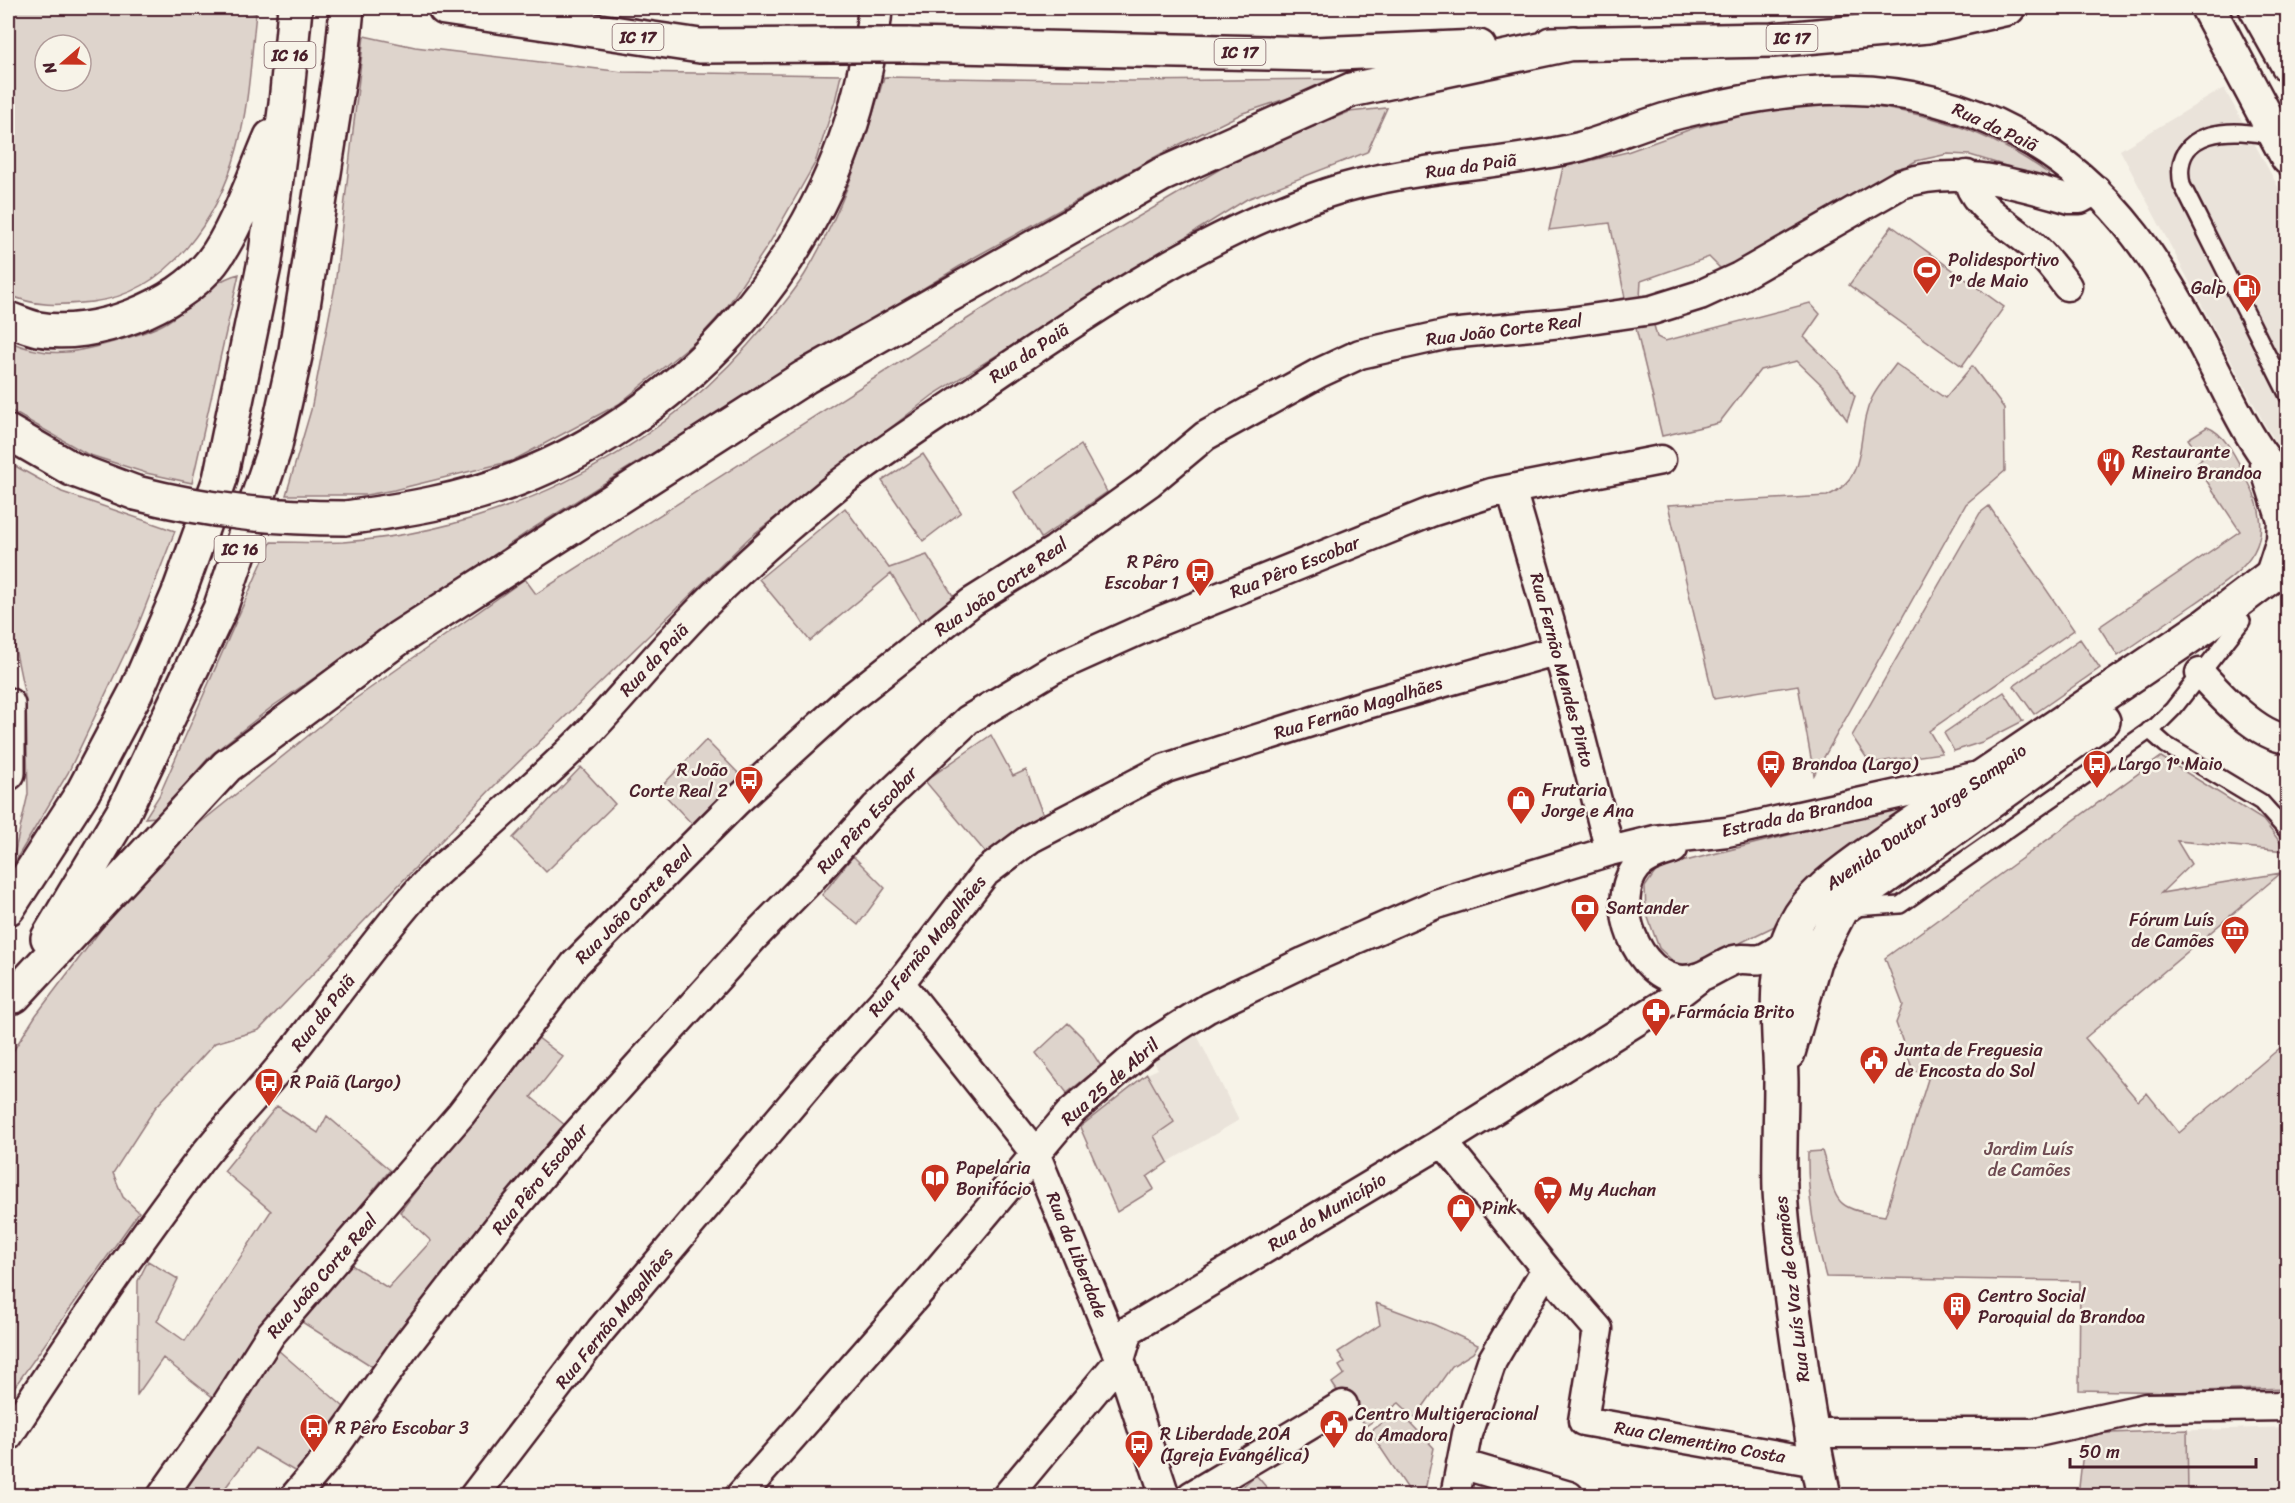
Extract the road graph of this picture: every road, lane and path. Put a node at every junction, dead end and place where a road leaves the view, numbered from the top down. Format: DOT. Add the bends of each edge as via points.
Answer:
graph roads {
  1 [pos="295,8"];
  2 [pos="347,8"];
  3 [pos="445,8"];
  4 [pos="875,8"];
  5 [pos="2008,8"];
  6 [pos="2208,8"];
  7 [pos="2256,8"];
  8 [pos="1573,43"];
  9 [pos="2288,65"];
  10 [pos="286,103"];
  11 [pos="2282,148"];
  12 [pos="1967,175"];
  13 [pos="2096,190"];
  14 [pos="2067,286"];
  15 [pos="8,319"];
  16 [pos="2288,396"];
  17 [pos="8,432"];
  18 [pos="2261,457"];
  19 [pos="1661,460"];
  20 [pos="2288,484"];
  21 [pos="1511,489"];
  22 [pos="2281,577"];
  23 [pos="2242,621"];
  24 [pos="1558,650"];
  25 [pos="2200,673"];
  26 [pos="8,705"];
  27 [pos="2150,730"];
  28 [pos="2288,739"];
  29 [pos="8,773"];
  30 [pos="1982,775"];
  31 [pos="1727,832"];
  32 [pos="2288,832"];
  33 [pos="1610,851"];
  34 [pos="8,908"];
  35 [pos="1841,909"];
  36 [pos="1788,942"];
  37 [pos="1760,959"];
  38 [pos="1698,979"];
  39 [pos="900,983"];
  40 [pos="1779,994"];
  41 [pos="11,1000"];
  42 [pos="1781,1081"];
  43 [pos="1443,1142"];
  44 [pos="1035,1153"];
  45 [pos="1546,1269"];
  46 [pos="1120,1360"];
  47 [pos="1343,1405"];
  48 [pos="2288,1406"];
  49 [pos="8,1436"];
  50 [pos="1813,1448"];
  51 [pos="1461,1464"];
  52 [pos="162,1496"];
  53 [pos="295,1496"];
  54 [pos="474,1496"];
  55 [pos="740,1496"];
  56 [pos="1007,1496"];
  57 [pos="1165,1496"];
  58 [pos="1191,1496"];
  59 [pos="1455,1496"];
  60 [pos="1569,1496"];
  61 [pos="1824,1496"];
  1 -- 10 [label="main road, IC 16"];
  2 -- 41 [label="main road, IC 16" via="295,356 274,450 231,578 124,811"];
  3 -- 8 [label="main road, IC 17, bridge" via="700,46 908,45 1316,54"];
  4 -- 17 [label="main road, bridge" via="875,25 857,108 820,202 789,256 761,296 696,366 655,401 567,456 518,479 421,507 345,518 283,518 187,506 136,493 72,469"];
  5 -- 8 [label="main road, IC 17" via="1928,26 1772,40"];
  6 -- 11 [label="main road"];
  7 -- 9 [label="main road"];
  8 -- 41 [label="main road" via="1351,90 1161,175 805,377 399,638 226,766"];
  10 -- 15 [label="main road" via="233,224 212,262 189,284 134,316 74,330 38,329"];
  10 -- 34 [label="main road, IC 16" via="265,261 220,479 178,595 136,692 83,792"];
  11 -- 16 [label="lane" via="2253,132 2227,131 2198,140 2181,158 2179,172"];
  12 -- 13 [label="street, Rua João Corte Real" via="2070,199 2080,199"];
  12 -- 14 [label="street" via="1971,192 1979,201 2033,245"];
  12 -- 52 [label="street, Rua João Corte Real" via="1942,174 1901,184 1739,277 1652,310 1449,334 1360,354 1205,436 1150,482 1055,550 972,602 856,694 736,802 575,964 460,1114 270,1334"];
  13 -- 18 [label="street, Rua da Paiã" via="2127,222 2161,269"];
  13 -- 49 [label="street, Rua da Paiã" via="2062,161 2017,133 1949,104 1868,89 1833,87 1790,92 1673,115 1568,150 1393,177 1327,193 1218,240 1102,306 910,433 839,485 778,537 717,592 589,732 418,890 282,1065 201,1158 82,1323"];
  18 -- 20 [label="street, Rua da Paiã"];
  18 -- 22 [label="street" via="2282,521"];
  19 -- 21 [label="street, Rua Pêro Escobar"];
  21 -- 24 [label="street, Rua Fernão Mendes Pinto"];
  21 -- 53 [label="street, Rua Pêro Escobar" via="1431,512 1160,621 1053,669 968,720 883,801 754,937 566,1146 502,1222"];
  22 -- 23 [label="main road, Avenida Doutor Jorge Sampaio"];
  22 -- 30 [label="main road, Avenida Doutor Jorge Sampaio"];
  23 -- 25 [label="lane, Avenida Doutor Jorge Sampaio"];
  23 -- 35 [label="main road, Avenida Doutor Jorge Sampaio"];
  24 -- 33 [label="street, Rua Fernão Mendes Pinto"];
  24 -- 39 [label="street, Rua Fernão Magalhães" via="1367,704 1166,768 1031,838 986,872"];
  25 -- 27 [label="lane, Avenida Doutor Jorge Sampaio" via="2173,710"];
  25 -- 28 [label="street" via="2226,702 2277,738"];
  26 -- 29 [label="main road"];
  27 -- 32 [label="lane" via="2166,745 2261,802"];
  27 -- 35 [label="lane, Avenida Doutor Jorge Sampaio" via="1900,905"];
  30 -- 31 [label="street, Estrada da Brandoa"];
  30 -- 36 [label="main road, Avenida Doutor Jorge Sampaio" via="1833,880 1812,900"];
  31 -- 33 [label="street, Estrada da Brandoa" via="1655,840"];
  31 -- 38 [label="street" via="1645,860 1629,880 1626,893 1635,939 1651,967 1674,979"];
  33 -- 44 [label="street, Rua 25 de Abril" via="1436,904 1208,1008 1146,1047 1070,1113"];
  35 -- 36 [label="street" via="1814,920"];
  35 -- 42 [label="main road, Avenida Doutor Jorge Sampaio" via="1811,970"];
  36 -- 37 [label="street"];
  36 -- 40 [label="main road, Avenida Doutor Jorge Sampaio"];
  37 -- 38 [label="street, Rua do Município" via="1734,960"];
  37 -- 40 [label="street"];
  38 -- 43 [label="street, Rua do Município"];
  39 -- 44 [label="street, Rua da Liberdade"];
  39 -- 54 [label="street, Rua Fernão Magalhães" via="821,1070 601,1330"];
  40 -- 42 [label="main road, Avenida Doutor Jorge Sampaio"];
  42 -- 50 [label="main road, Rua Luís Vaz de Camões" via="1780,1192"];
  43 -- 45 [label="street"];
  43 -- 46 [label="street, Rua do Município" via="1130,1330"];
  44 -- 46 [label="street, Rua da Liberdade"];
  44 -- 55 [label="street, Rua 25 de Abril"];
  45 -- 50 [label="street, Rua Clementino Costa" via="1598,1329 1584,1421"];
  45 -- 51 [label="street" via="1492,1361 1474,1408"];
  46 -- 56 [label="street, Rua do Município"];
  46 -- 57 [label="street, Rua da Liberdade"];
  47 -- 58 [label="street"];
  48 -- 50 [label="street, Rua Clementino Costa" via="2146,1408 2033,1433"];
  50 -- 61 [label="main road, Rua Luís Vaz de Camões"];
  51 -- 59 [label="street"];
  51 -- 60 [label="street"];
}
